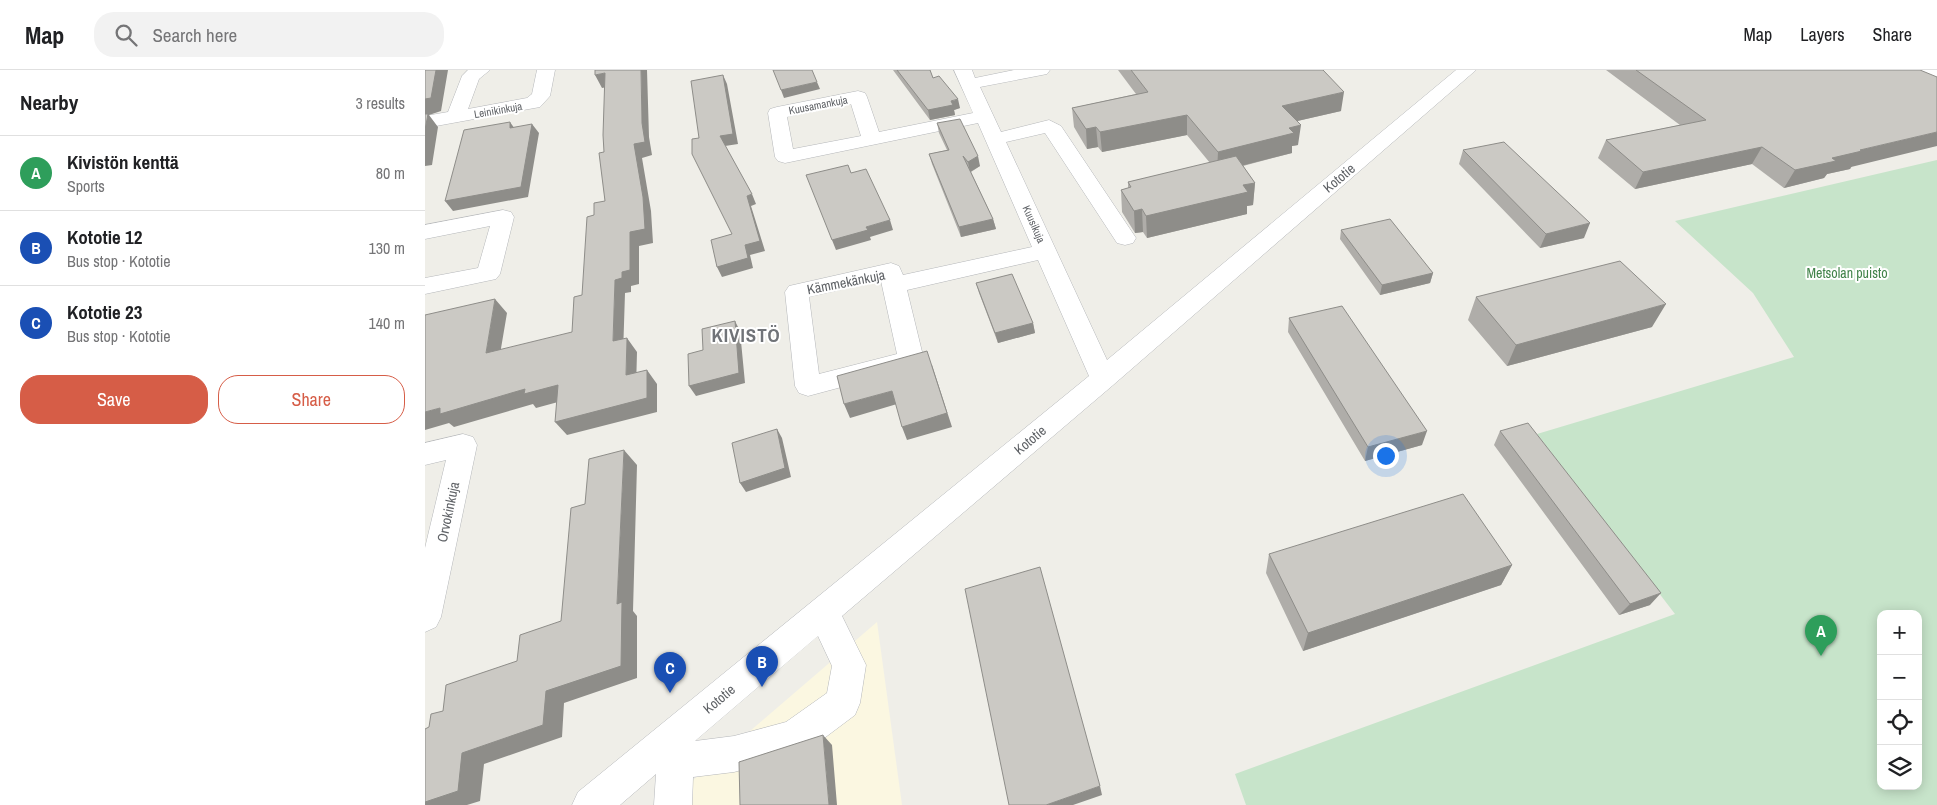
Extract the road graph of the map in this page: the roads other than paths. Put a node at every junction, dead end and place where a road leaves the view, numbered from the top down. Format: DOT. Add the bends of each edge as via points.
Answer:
graph roads {
  1 [pos="481,70"];
  2 [pos="547,70"];
  3 [pos="1041,70"];
  4 [pos="1467,70"];
  5 [pos="1929,70"];
  6 [pos="1937,74"];
  7 [pos="966,77"];
  8 [pos="985,116"];
  9 [pos="456,117"];
  10 [pos="425,122"];
  11 [pos="996,139"];
  12 [pos="872,140"];
  13 [pos="425,232"];
  14 [pos="1125,238"];
  15 [pos="1046,251"];
  16 [pos="894,285"];
  17 [pos="425,286"];
  18 [pos="1103,379"];
  19 [pos="425,454"];
  20 [pos="823,612"];
  21 [pos="425,618"];
  22 [pos="664,758"];
  23 [pos="591,805"];
  24 [pos="673,805"];
  1 -- 9 [label="street, Leinikinkuja" via="471,76"];
  2 -- 9 [label="street, Leinikinkuja" via="541,96 533,103"];
  3 -- 7 [label="street"];
  4 -- 18 [label="street, Kototie"];
  5 -- 6 [label="street"];
  7 -- 8 [label="street, Kuusikuja"];
  8 -- 11 [label="street, Kuusikuja"];
  8 -- 12 [label="street, Kuusamankuja"];
  9 -- 10 [label="street, Leinikinkuja"];
  11 -- 14 [label="street" via="1049,126 1055,130"];
  11 -- 15 [label="street, Kuusikuja"];
  12 -- 12 [label="street, Kuusamankuja" via="785,157 777,112 858,97"];
  13 -- 17 [label="street" via="503,217 488,274"];
  15 -- 16 [label="street, Kämmekänkuja"];
  15 -- 18 [label="street, Kuusikuja"];
  16 -- 16 [label="street, Kämmekänkuja" via="911,360 807,386 797,292 891,271"];
  18 -- 20 [label="street, Kototie"];
  19 -- 21 [label="street, Orvokinkuja" via="463,444"];
  20 -- 22 [label="street, Kototie"];
  20 -- 22 [label="street" via="849,665 843,703 794,738 734,754"];
  22 -- 23 [label="street, Kototie"];
  22 -- 24 [label="street"];
}
